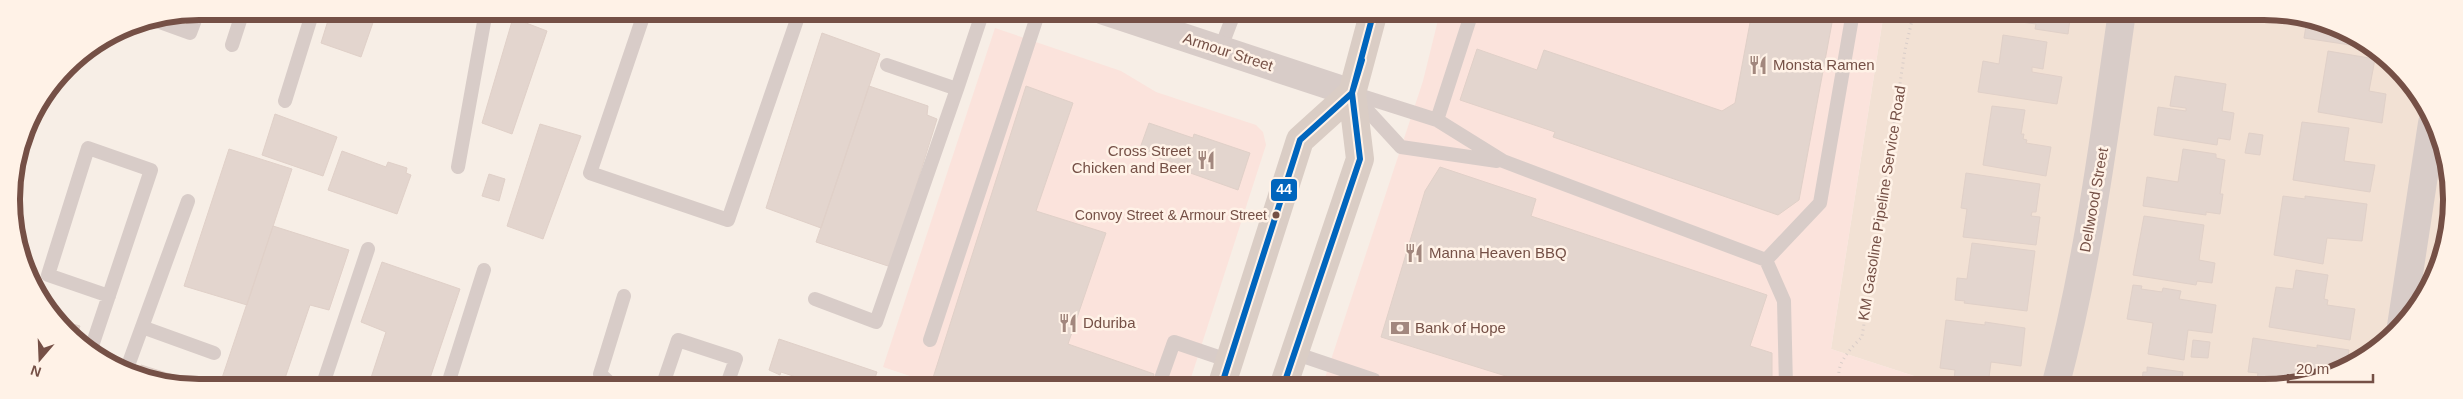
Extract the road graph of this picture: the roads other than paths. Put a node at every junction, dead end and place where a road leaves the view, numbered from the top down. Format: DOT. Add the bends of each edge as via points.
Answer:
graph roads {
  1 [pos="195,20"];
  2 [pos="240,20"];
  3 [pos="310,20"];
  4 [pos="484,20"];
  5 [pos="642,20"];
  6 [pos="797,20"];
  7 [pos="980,20"];
  8 [pos="1036,20"];
  9 [pos="1131,20"];
  10 [pos="1232,20"];
  11 [pos="1372,20"];
  12 [pos="1469,20"];
  13 [pos="1852,20"];
  14 [pos="2121,20"];
  15 [pos="163,23"];
  16 [pos="232,45"];
  17 [pos="1220,50"];
  18 [pos="887,65"];
  19 [pos="957,90"];
  20 [pos="1352,93"];
  21 [pos="285,102"];
  22 [pos="1437,120"];
  23 [pos="2430,134"];
  24 [pos="1503,161"];
  25 [pos="458,167"];
  26 [pos="188,201"];
  27 [pos="368,249"];
  28 [pos="1766,260"];
  29 [pos="484,270"];
  30 [pos="109,296"];
  31 [pos="624,296"];
  32 [pos="815,299"];
  33 [pos="2403,312"];
  34 [pos="142,327"];
  35 [pos="930,340"];
  36 [pos="93,344"];
  37 [pos="214,353"];
  38 [pos="1294,353"];
  39 [pos="1230,361"];
  40 [pos="129,364"];
  41 [pos="325,379"];
  42 [pos="450,379"];
  43 [pos="605,379"];
  44 [pos="665,379"];
  45 [pos="729,379"];
  46 [pos="1161,379"];
  47 [pos="1224,379"];
  48 [pos="1286,379"];
  49 [pos="1371,379"];
  50 [pos="1786,379"];
  51 [pos="2057,379"];
  1 -- 15 [label="lane" via="190,32"];
  2 -- 16 [label="lane"];
  3 -- 21 [label="lane"];
  4 -- 25 [label="lane"];
  5 -- 6 [label="lane" via="590,173 728,220"];
  7 -- 19 [label="lane"];
  8 -- 35 [label="lane"];
  9 -- 17 [label="street, Armour Street"];
  10 -- 17 [label="lane"];
  11 -- 20 [label="main road"];
  12 -- 22 [label="lane"];
  13 -- 28 [label="lane" via="1820,203"];
  14 -- 51 [label="street, Dellwood Street" via="2096,197 2070,333"];
  17 -- 20 [label="street, Armour Street"];
  18 -- 19 [label="lane"];
  19 -- 32 [label="lane" via="876,322"];
  20 -- 22 [label="lane"];
  20 -- 24 [label="lane" via="1401,147"];
  20 -- 38 [label="main road" via="1360,159"];
  20 -- 39 [label="main road" via="1300,140"];
  22 -- 24 [label="lane"];
  23 -- 33 [label="street"];
  24 -- 28 [label="lane"];
  26 -- 34 [label="lane"];
  27 -- 41 [label="lane"];
  28 -- 50 [label="lane" via="1784,301"];
  29 -- 42 [label="lane"];
  30 -- 30 [label="lane" via="151,170 88,148 48,275"];
  30 -- 36 [label="lane"];
  31 -- 43 [label="lane" via="600,374"];
  34 -- 37 [label="lane"];
  34 -- 40 [label="lane"];
  38 -- 48 [label="main road"];
  38 -- 49 [label="lane"];
  39 -- 46 [label="lane" via="1174,342"];
  39 -- 47 [label="main road"];
  44 -- 45 [label="lane" via="678,340 736,359"];
}
